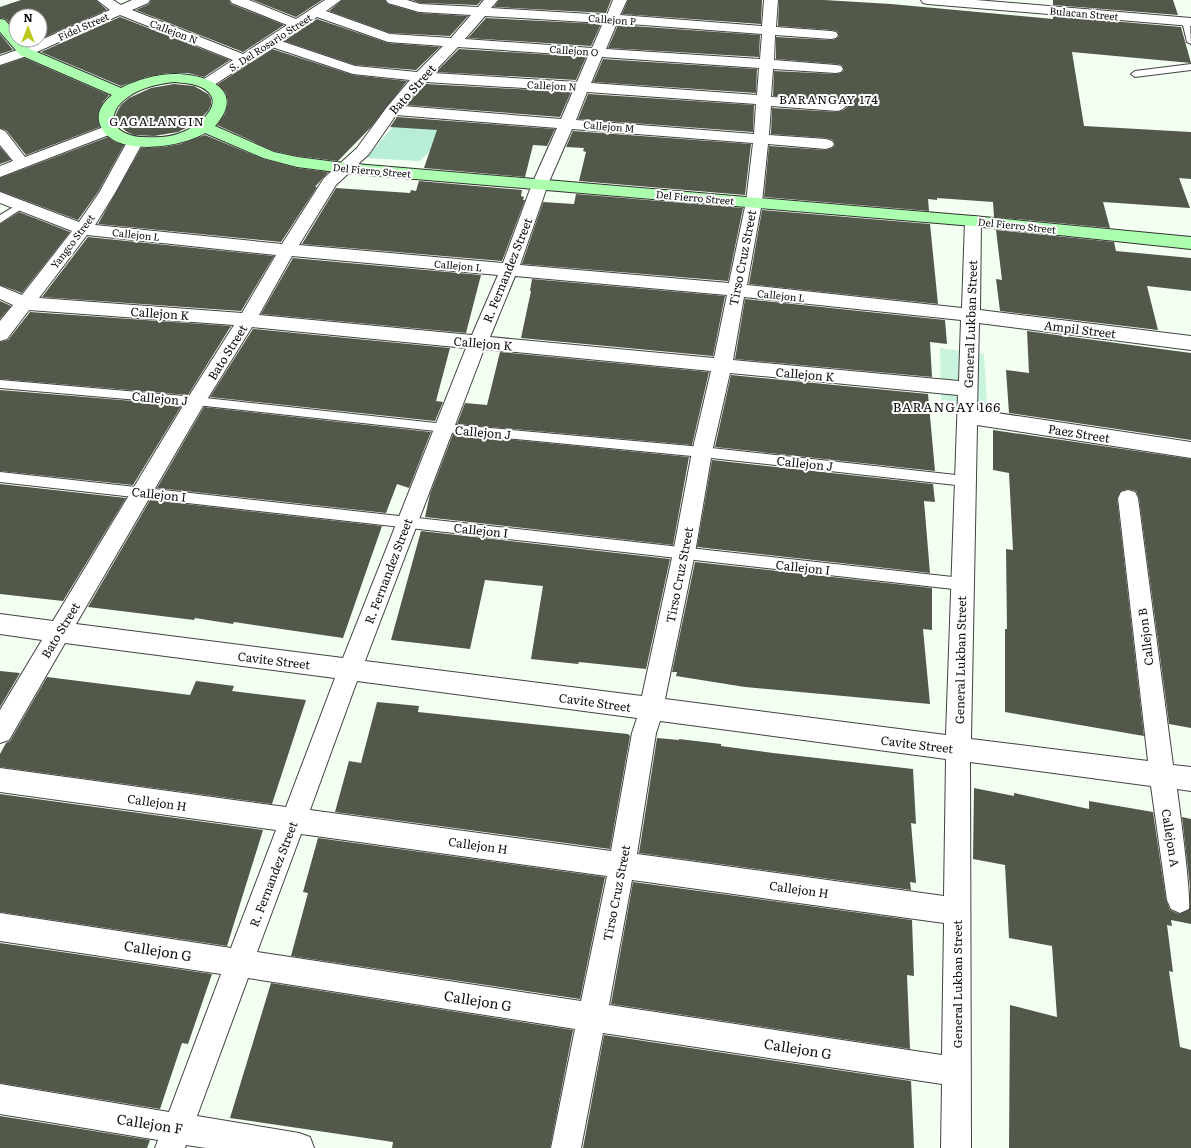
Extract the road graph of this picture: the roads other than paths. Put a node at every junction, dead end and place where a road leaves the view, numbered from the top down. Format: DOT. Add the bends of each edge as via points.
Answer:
graph roads {
  1 [pos="104,0"];
  2 [pos="143,0"];
  3 [pos="236,0"];
  4 [pos="334,0"];
  5 [pos="393,0"];
  6 [pos="491,0"];
  7 [pos="620,0"];
  8 [pos="771,0"];
  9 [pos="928,0"];
  10 [pos="120,10"];
  11 [pos="482,11"];
  12 [pos="316,12"];
  13 [pos="612,19"];
  14 [pos="1188,21"];
  15 [pos="0,23"];
  16 [pos="298,24"];
  17 [pos="769,30"];
  18 [pos="831,34"];
  19 [pos="270,42"];
  20 [pos="455,42"];
  21 [pos="1191,42"];
  22 [pos="598,51"];
  23 [pos="25,52"];
  24 [pos="244,59"];
  25 [pos="0,61"];
  26 [pos="767,64"];
  27 [pos="1191,66"];
  28 [pos="836,69"];
  29 [pos="1135,74"];
  30 [pos="421,77"];
  31 [pos="206,84"];
  32 [pos="582,87"];
  33 [pos="122,94"];
  34 [pos="763,101"];
  35 [pos="838,106"];
  36 [pos="392,110"];
  37 [pos="567,123"];
  38 [pos="204,127"];
  39 [pos="109,130"];
  40 [pos="0,134"];
  41 [pos="761,138"];
  42 [pos="134,142"];
  43 [pos="826,144"];
  44 [pos="22,163"];
  45 [pos="344,168"];
  46 [pos="0,172"];
  47 [pos="540,184"];
  48 [pos="0,197"];
  49 [pos="754,202"];
  50 [pos="20,206"];
  51 [pos="0,220"];
  52 [pos="973,221"];
  53 [pos="82,229"];
  54 [pos="1191,243"];
  55 [pos="287,250"];
  56 [pos="509,270"];
  57 [pos="736,290"];
  58 [pos="0,292"];
  59 [pos="24,303"];
  60 [pos="970,315"];
  61 [pos="247,320"];
  62 [pos="0,334"];
  63 [pos="478,342"];
  64 [pos="1191,344"];
  65 [pos="722,366"];
  66 [pos="0,384"];
  67 [pos="968,389"];
  68 [pos="196,401"];
  69 [pos="967,416"];
  70 [pos="445,428"];
  71 [pos="1191,450"];
  72 [pos="702,452"];
  73 [pos="0,477"];
  74 [pos="965,481"];
  75 [pos="143,492"];
  76 [pos="1128,498"];
  77 [pos="407,522"];
  78 [pos="684,553"];
  79 [pos="962,584"];
  80 [pos="0,624"];
  81 [pos="59,632"];
  82 [pos="350,670"];
  83 [pos="651,710"];
  84 [pos="0,732"];
  85 [pos="958,750"];
  86 [pos="1162,776"];
  87 [pos="1191,779"];
  88 [pos="0,780"];
  89 [pos="293,820"];
  90 [pos="622,865"];
  91 [pos="1180,900"];
  92 [pos="957,911"];
  93 [pos="0,927"];
  94 [pos="239,963"];
  95 [pos="592,1017"];
  96 [pos="956,1072"];
  97 [pos="0,1099"];
  98 [pos="174,1138"];
  99 [pos="299,1148"];
  100 [pos="566,1148"];
  101 [pos="956,1148"];
  1 -- 10 [label="street, Callejon N"];
  2 -- 10 [label="street, Fidel Street"];
  3 -- 16 [label="street"];
  4 -- 12 [label="street, S. Del Rosario Street"];
  5 -- 11 [label="street, Callejon P" via="419,8"];
  6 -- 11 [label="street, Bato Street"];
  7 -- 13 [label="street, R. Fernandez Street"];
  8 -- 17 [label="street, Tirso Cruz Street"];
  9 -- 14 [label="street, Bulacan Street"];
  10 -- 23 [label="street, Fidel Street"];
  10 -- 24 [label="street, Callejon N"];
  11 -- 13 [label="street, Callejon P"];
  11 -- 20 [label="street, Bato Street"];
  12 -- 16 [label="street, S. Del Rosario Street"];
  12 -- 20 [label="street, Callejon O" via="383,37"];
  13 -- 17 [label="street, Callejon P"];
  13 -- 22 [label="street, R. Fernandez Street"];
  14 -- 21 [label="lane"];
  15 -- 23 [label="street"];
  16 -- 19 [label="street, S. Del Rosario Street"];
  17 -- 18 [label="street, Callejon P"];
  17 -- 26 [label="street, Tirso Cruz Street"];
  19 -- 24 [label="street, S. Del Rosario Street"];
  19 -- 30 [label="street, Callejon N" via="353,70"];
  20 -- 22 [label="street, Callejon O"];
  20 -- 30 [label="street, Bato Street"];
  22 -- 26 [label="street, Callejon O"];
  22 -- 32 [label="street, R. Fernandez Street"];
  23 -- 25 [label="street, Fidel Street"];
  23 -- 33 [label="street"];
  24 -- 31 [label="street, S. Del Rosario Street"];
  26 -- 28 [label="street, Callejon O"];
  26 -- 34 [label="street, Tirso Cruz Street"];
  27 -- 29 [label="lane"];
  30 -- 32 [label="street, Callejon N"];
  30 -- 36 [label="street, Bato Street"];
  31 -- 33 [label="street" via="192,79 155,80"];
  31 -- 38 [label="street" via="217,92 220,103 216,116"];
  32 -- 34 [label="street, Callejon N"];
  32 -- 37 [label="street, R. Fernandez Street"];
  33 -- 39 [label="street" via="106,112 105,121"];
  34 -- 35 [label="street, Callejon N"];
  34 -- 41 [label="street, Tirso Cruz Street"];
  36 -- 37 [label="street, Callejon M"];
  36 -- 45 [label="street, Bato Street" via="363,151"];
  37 -- 41 [label="street, Callejon M"];
  37 -- 47 [label="street, R. Fernandez Street"];
  38 -- 42 [label="street" via="171,141"];
  38 -- 45 [label="street, Del Fierro Street" via="269,155"];
  39 -- 42 [label="street"];
  39 -- 44 [label="street"];
  40 -- 44 [label="street"];
  41 -- 43 [label="street, Callejon M"];
  41 -- 49 [label="street, Tirso Cruz Street"];
  42 -- 53 [label="street, Yangco Street" via="115,181"];
  44 -- 46 [label="street"];
  45 -- 47 [label="street, Del Fierro Street"];
  45 -- 55 [label="street, Bato Street" via="330,182"];
  47 -- 49 [label="street, Del Fierro Street"];
  47 -- 56 [label="street, R. Fernandez Street"];
  48 -- 50 [label="street, Callejon L"];
  49 -- 52 [label="street, Del Fierro Street"];
  49 -- 57 [label="street, Tirso Cruz Street"];
  50 -- 51 [label="lane"];
  50 -- 53 [label="street, Callejon L"];
  52 -- 54 [label="street, Del Fierro Street"];
  52 -- 60 [label="street, General Lukban Street"];
  53 -- 55 [label="street, Callejon L"];
  53 -- 59 [label="street, Yangco Street"];
  55 -- 56 [label="street, Callejon L"];
  55 -- 61 [label="street, Bato Street"];
  56 -- 57 [label="street, Callejon L"];
  56 -- 63 [label="street, R. Fernandez Street"];
  57 -- 60 [label="street, Callejon L"];
  57 -- 65 [label="street, Tirso Cruz Street"];
  58 -- 59 [label="street, Callejon K"];
  59 -- 61 [label="street, Callejon K"];
  59 -- 62 [label="street, Yangco Street"];
  60 -- 64 [label="street, Ampil Street"];
  60 -- 67 [label="street, General Lukban Street"];
  61 -- 63 [label="street, Callejon K"];
  61 -- 68 [label="street, Bato Street"];
  63 -- 65 [label="street, Callejon K"];
  63 -- 70 [label="street, R. Fernandez Street"];
  65 -- 67 [label="street, Callejon K"];
  65 -- 72 [label="street, Tirso Cruz Street"];
  66 -- 68 [label="lane, Callejon J"];
  67 -- 69 [label="street, General Lukban Street"];
  68 -- 70 [label="lane, Callejon J"];
  68 -- 75 [label="street, Bato Street"];
  69 -- 71 [label="street, Paez Street"];
  69 -- 74 [label="street, General Lukban Street"];
  70 -- 72 [label="lane, Callejon J"];
  70 -- 77 [label="street, R. Fernandez Street"];
  72 -- 74 [label="lane, Callejon J"];
  72 -- 78 [label="street, Tirso Cruz Street"];
  73 -- 75 [label="lane, Callejon I"];
  74 -- 79 [label="street, General Lukban Street"];
  75 -- 77 [label="lane, Callejon I"];
  75 -- 81 [label="street, Bato Street"];
  76 -- 86 [label="street, Callejon B"];
  77 -- 78 [label="lane, Callejon I"];
  77 -- 82 [label="street, R. Fernandez Street"];
  78 -- 79 [label="lane, Callejon I"];
  78 -- 83 [label="street, Tirso Cruz Street"];
  79 -- 85 [label="street, General Lukban Street"];
  80 -- 81 [label="street, Cavite Street"];
  81 -- 82 [label="street, Cavite Street"];
  81 -- 84 [label="street, Bato Street"];
  82 -- 83 [label="street, Cavite Street"];
  82 -- 89 [label="street, R. Fernandez Street"];
  83 -- 85 [label="street, Cavite Street"];
  83 -- 90 [label="street, Tirso Cruz Street" via="644,733"];
  85 -- 86 [label="street, Cavite Street"];
  85 -- 92 [label="street, General Lukban Street"];
  86 -- 87 [label="street, Cavite Street"];
  86 -- 91 [label="street, Callejon A"];
  88 -- 89 [label="street, Callejon H"];
  89 -- 90 [label="street, Callejon H"];
  89 -- 94 [label="street, R. Fernandez Street"];
  90 -- 92 [label="street, Callejon H"];
  90 -- 95 [label="street, Tirso Cruz Street"];
  92 -- 96 [label="street, General Lukban Street"];
  93 -- 94 [label="street, Callejon G"];
  94 -- 95 [label="street, Callejon G"];
  94 -- 98 [label="street, R. Fernandez Street"];
  95 -- 96 [label="street, Callejon G"];
  95 -- 100 [label="street, Tirso Cruz Street"];
  96 -- 101 [label="street, General Lukban Street"];
  97 -- 98 [label="street, Callejon F"];
  98 -- 99 [label="street, Callejon F"];
}
